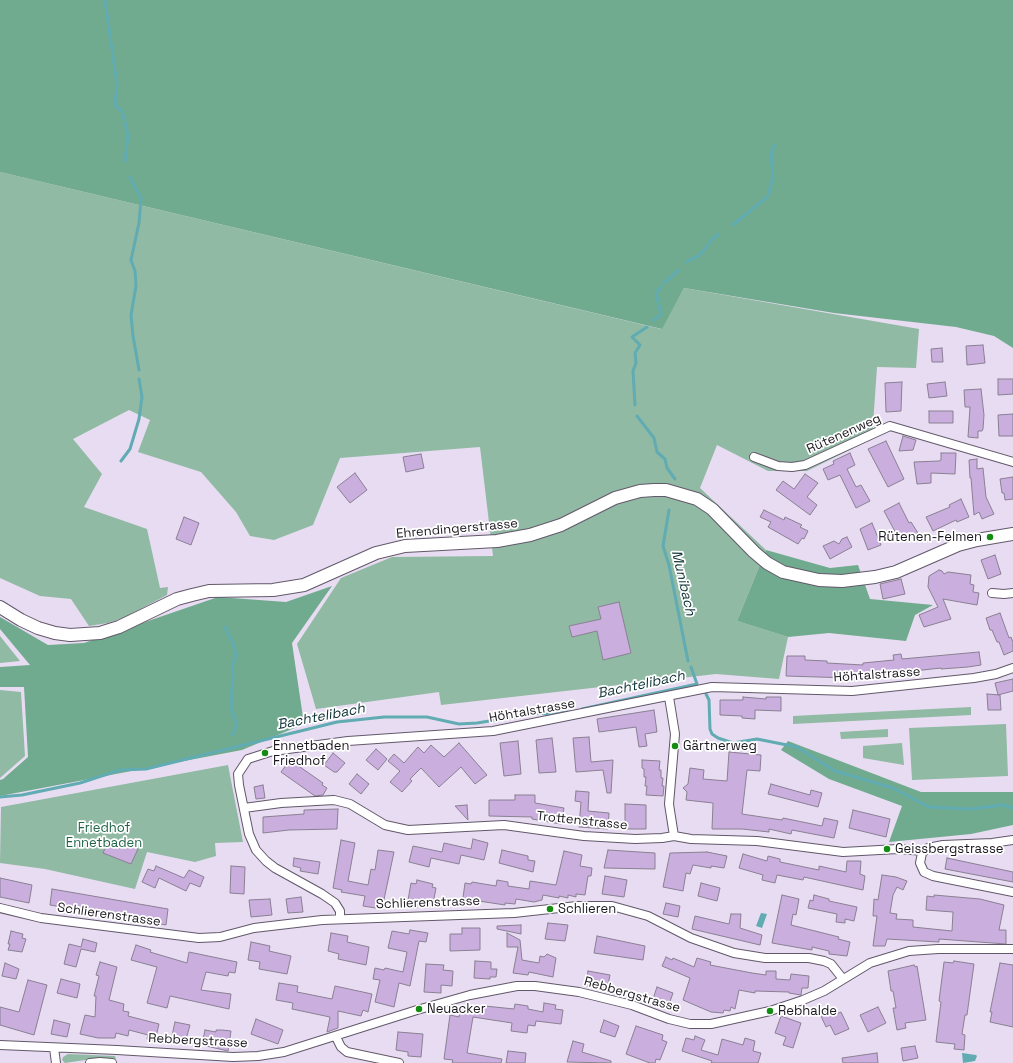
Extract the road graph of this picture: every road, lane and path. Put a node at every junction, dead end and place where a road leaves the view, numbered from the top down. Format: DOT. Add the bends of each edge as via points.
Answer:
graph roads {
  1 [pos="754,457"];
  2 [pos="1013,462"];
  3 [pos="1013,534"];
  4 [pos="992,593"];
  5 [pos="1013,593"];
  6 [pos="0,607"];
  7 [pos="1013,668"];
  8 [pos="670,697"];
  9 [pos="244,808"];
  10 [pos="674,836"];
  11 [pos="1013,840"];
  12 [pos="924,852"];
  13 [pos="1013,892"];
  14 [pos="0,908"];
  15 [pos="340,918"];
  16 [pos="1013,949"];
  17 [pos="843,979"];
  18 [pos="336,1037"];
  19 [pos="0,1045"];
  20 [pos="54,1048"];
  21 [pos="56,1063"];
  22 [pos="90,1063"];
  23 [pos="112,1063"];
  24 [pos="399,1063"];
  1 -- 2 [label="street, Rütenenweg" via="774,466 805,465 890,426"];
  3 -- 6 [label="main road, Ehrendingerstrasse" via="971,541 908,568 875,577 842,581 819,580 783,572 767,563 712,509 697,499 666,490 640,491 616,498 561,525 530,536 497,541 405,546 376,554 304,585 273,590 215,590 192,595 120,627 100,633 55,633 21,620"];
  4 -- 5 [label="street"];
  7 -- 8 [label="street, Höhtalstrasse" via="974,678 852,691 712,687"];
  8 -- 9 [label="street, Höhtalstrasse" via="493,731 341,742 273,751 245,761 238,774"];
  8 -- 10 [label="street" via="675,734 669,804"];
  9 -- 10 [label="street, Trottenstrasse" via="334,800 350,804 385,825 408,830 504,825 584,836 635,839"];
  9 -- 15 [label="street" via="249,834 261,856 275,868 335,903 340,911"];
  10 -- 12 [label="street, Trottenstrasse" via="757,841 843,852 898,849"];
  11 -- 12 [label="street" via="943,845 928,848"];
  12 -- 13 [label="street" via="920,863 924,872 930,875"];
  14 -- 15 [label="street, Schlierenstrasse" via="54,920 199,938 220,937 254,928"];
  15 -- 17 [label="street, Schlierenstrasse" via="514,913 577,906 612,906 648,916 691,938 734,953 765,958 809,958 824,961 831,964"];
  16 -- 17 [label="street, Rebbergstrasse" via="909,951 870,963"];
  17 -- 18 [label="street, Rebbergstrasse" via="814,995 774,1010 723,1022 700,1024 669,1019 632,1005 579,992 517,986 417,1010"];
  18 -- 20 [label="street, Rebbergstrasse" via="284,1052 233,1057"];
  18 -- 24 [label="street" via="347,1052"];
  19 -- 20 [label="street, Rebbergstrasse"];
  20 -- 21 [label="street"];
  22 -- 23 [label="street"];
}
